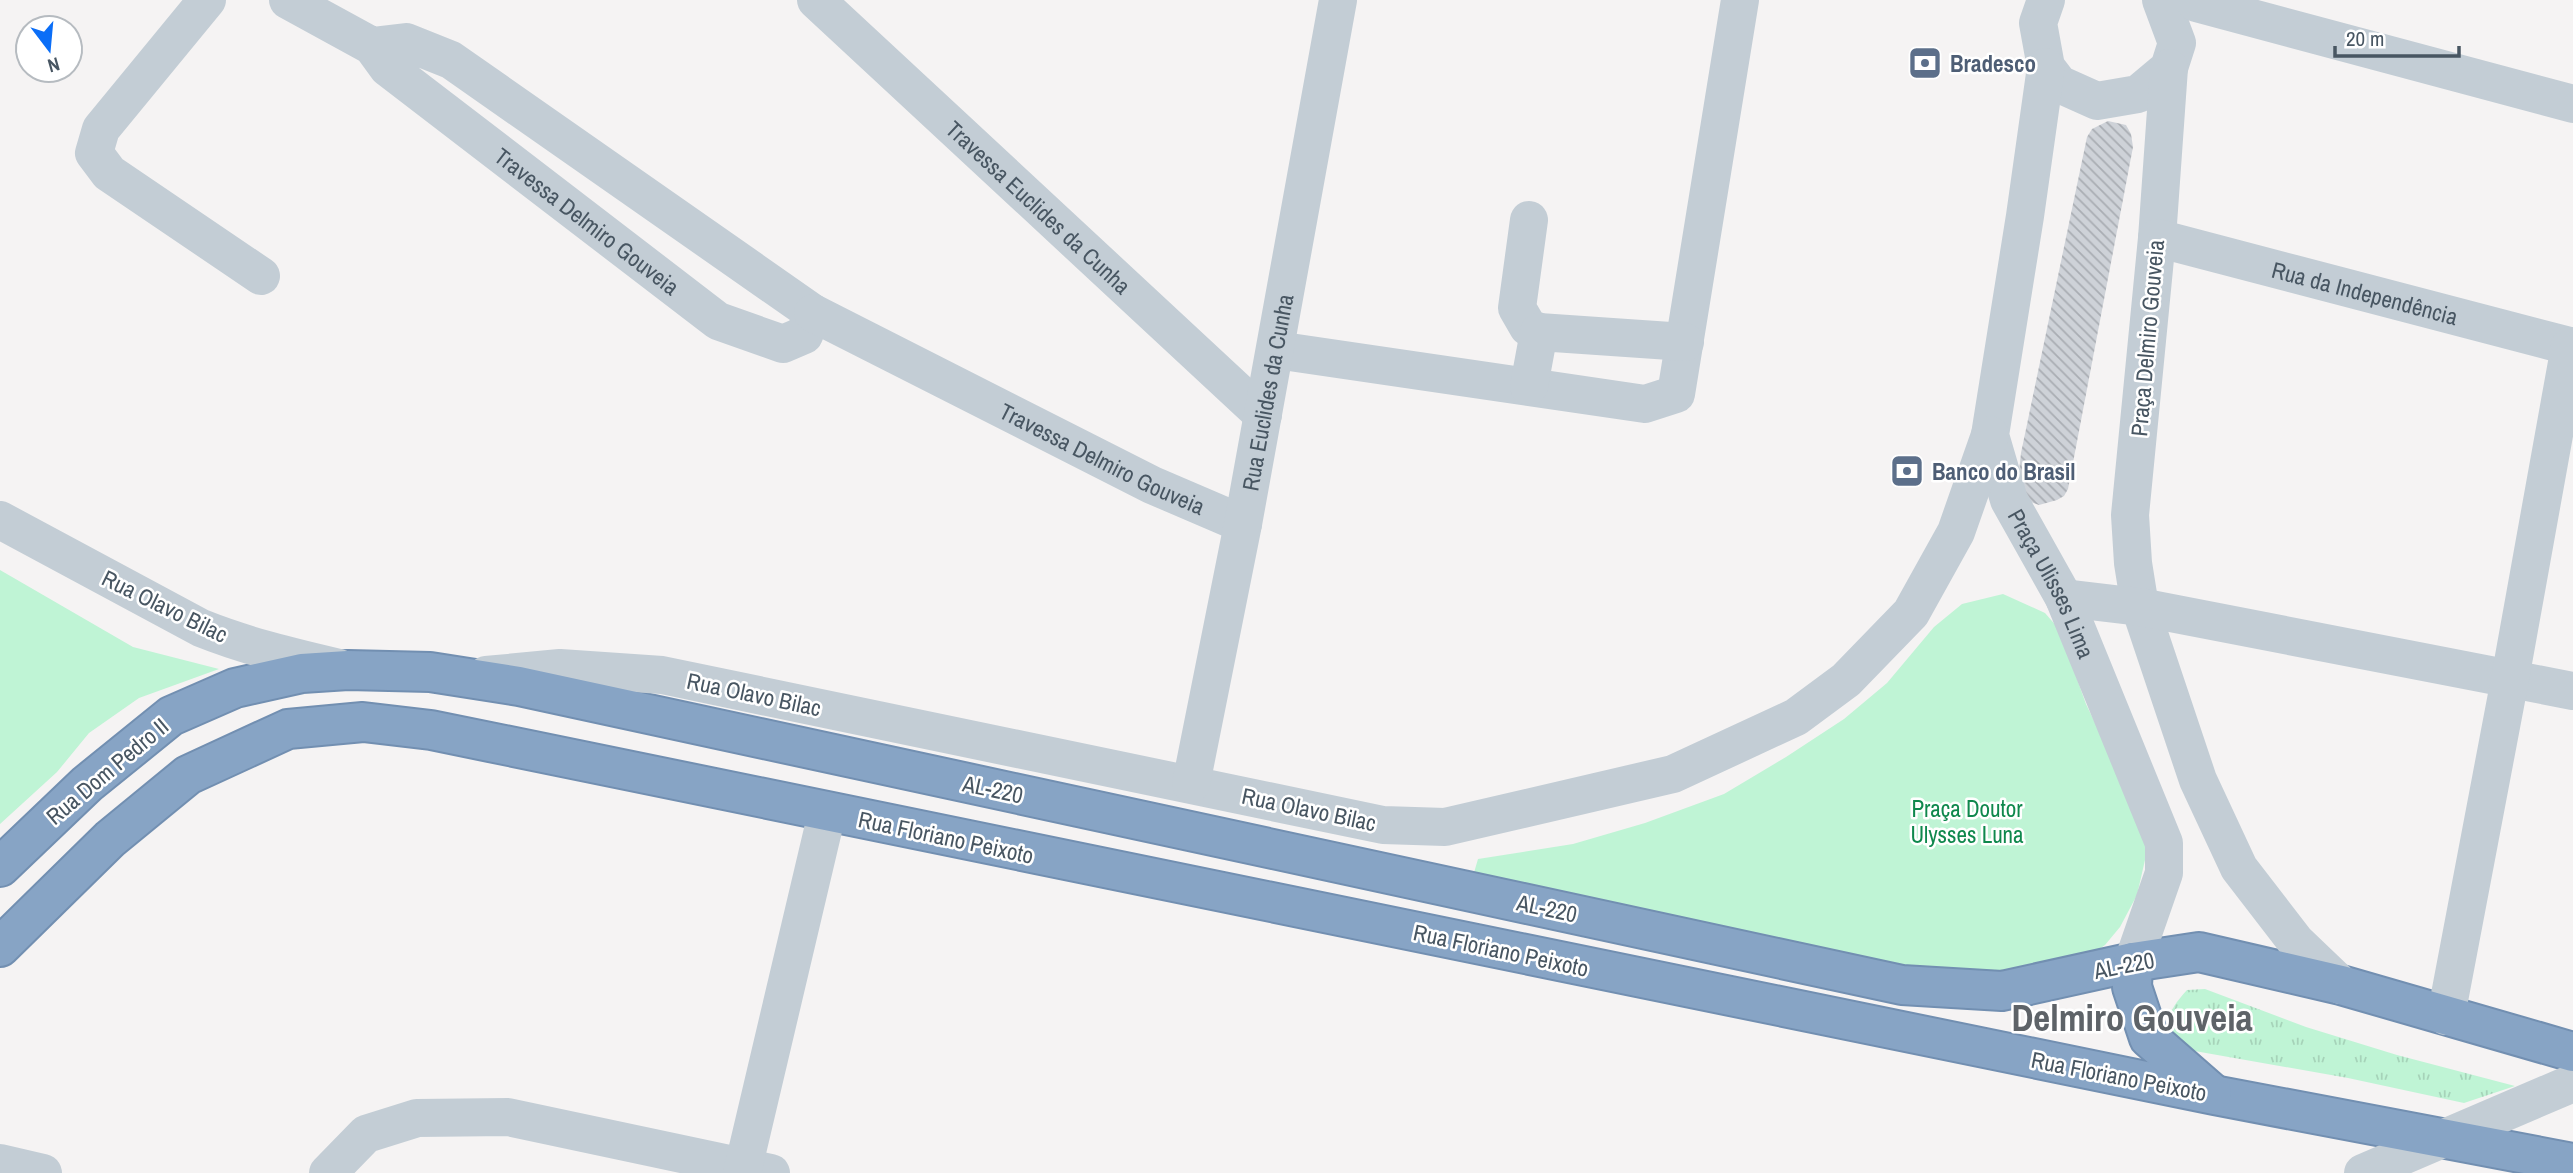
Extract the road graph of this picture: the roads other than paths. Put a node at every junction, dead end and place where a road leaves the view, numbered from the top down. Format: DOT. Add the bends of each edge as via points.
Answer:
graph roads {
  1 [pos="207,0"];
  2 [pos="288,0"];
  3 [pos="816,0"];
  4 [pos="1338,0"];
  5 [pos="1740,0"];
  6 [pos="2046,0"];
  7 [pos="2185,1"];
  8 [pos="372,46"];
  9 [pos="2173,56"];
  10 [pos="2046,67"];
  11 [pos="2573,104"];
  12 [pos="1529,220"];
  13 [pos="2157,238"];
  14 [pos="261,276"];
  15 [pos="813,313"];
  16 [pos="1539,332"];
  17 [pos="1685,341"];
  18 [pos="2571,346"];
  19 [pos="1276,350"];
  20 [pos="1529,386"];
  21 [pos="1263,415"];
  22 [pos="1990,435"];
  23 [pos="0,520"];
  24 [pos="1243,524"];
  25 [pos="2064,598"];
  26 [pos="2140,607"];
  27 [pos="348,670"];
  28 [pos="465,677"];
  29 [pos="2510,679"];
  30 [pos="519,687"];
  31 [pos="2573,691"];
  32 [pos="1191,784"];
  33 [pos="827,813"];
  34 [pos="0,867"];
  35 [pos="0,947"];
  36 [pos="2133,962"];
  37 [pos="2341,985"];
  38 [pos="2446,1016"];
  39 [pos="2573,1052"];
  40 [pos="2573,1083"];
  41 [pos="2214,1095"];
  42 [pos="2443,1137"];
  43 [pos="0,1163"];
  44 [pos="2573,1163"];
  45 [pos="752,1171"];
  46 [pos="43,1173"];
  47 [pos="328,1173"];
  48 [pos="2363,1173"];
  1 -- 14 [label="street" via="101,129 94,153 109,173"];
  2 -- 8 [label="street, Travessa Delmiro Gouveia"];
  3 -- 21 [label="street, Travessa Euclides da Cunha"];
  4 -- 19 [label="street, Rua Euclides da Cunha"];
  5 -- 17 [label="street"];
  6 -- 10 [label="street, Praça Ulisses Lima" via="2038,23"];
  7 -- 9 [label="street"];
  7 -- 11 [label="street"];
  8 -- 15 [label="street, Travessa Delmiro Gouveia" via="406,42 451,60"];
  8 -- 15 [label="street, Travessa Delmiro Gouveia" via="388,68 718,321 783,344 804,335"];
  9 -- 10 [label="street" via="2138,94 2097,101 2059,84"];
  9 -- 13 [label="street, Praça Delmiro Gouveia"];
  10 -- 22 [label="street, Praça Ulisses Lima"];
  12 -- 16 [label="street" via="1517,308 1528,327"];
  13 -- 18 [label="street, Rua da Independência"];
  13 -- 26 [label="street, Praça Delmiro Gouveia" via="2130,515"];
  15 -- 24 [label="street, Travessa Delmiro Gouveia" via="1152,485"];
  16 -- 17 [label="street"];
  16 -- 20 [label="street"];
  17 -- 20 [label="street" via="1676,394 1645,404"];
  18 -- 29 [label="street"];
  19 -- 20 [label="street"];
  19 -- 21 [label="street, Rua Euclides da Cunha"];
  21 -- 24 [label="street, Rua Euclides da Cunha"];
  22 -- 25 [label="street, Praça Ulisses Lima" via="2009,500"];
  22 -- 32 [label="street, Rua Olavo Bilac" via="1956,532 1911,613 1846,680 1796,717 1673,774 1445,827 1383,825"];
  23 -- 27 [label="street, Rua Olavo Bilac" via="201,628 229,640"];
  24 -- 32 [label="street, Rua Euclides da Cunha"];
  25 -- 26 [label="street"];
  25 -- 36 [label="street, Praça Ulisses Lima" via="2164,843 2164,873"];
  26 -- 29 [label="street"];
  26 -- 37 [label="street" via="2198,780 2239,868 2296,942"];
  27 -- 28 [label="highway, Rua Olavo Bilac / AL-220"];
  27 -- 34 [label="highway, Rua Dom Pedro II / AL-220" via="302,673 235,688 171,716 87,784"];
  28 -- 30 [label="highway, Rua Olavo Bilac / AL-220"];
  28 -- 32 [label="street, Rua Olavo Bilac" via="560,668 662,675"];
  29 -- 31 [label="street"];
  29 -- 38 [label="street"];
  30 -- 36 [label="highway, AL-220 / AL-220" via="1902,985 2002,991"];
  33 -- 35 [label="highway, Rua Floriano Peixoto" via="431,730 363,722 288,729 188,775 110,839"];
  33 -- 41 [label="highway, Rua Floriano Peixoto"];
  33 -- 45 [label="street"];
  36 -- 37 [label="highway, AL-220 / AL-220" via="2199,951"];
  36 -- 41 [label="highway" via="2132,987 2149,1038"];
  37 -- 38 [label="highway, AL-220 / AL-220"];
  38 -- 39 [label="highway, AL-220 / AL-220"];
  40 -- 42 [label="street"];
  41 -- 42 [label="highway, Rua Floriano Peixoto"];
  42 -- 44 [label="highway, Rua Floriano Peixoto"];
  42 -- 48 [label="street"];
  43 -- 46 [label="street"];
  45 -- 47 [label="street" via="508,1117 456,1117 417,1118 366,1134"];
}
